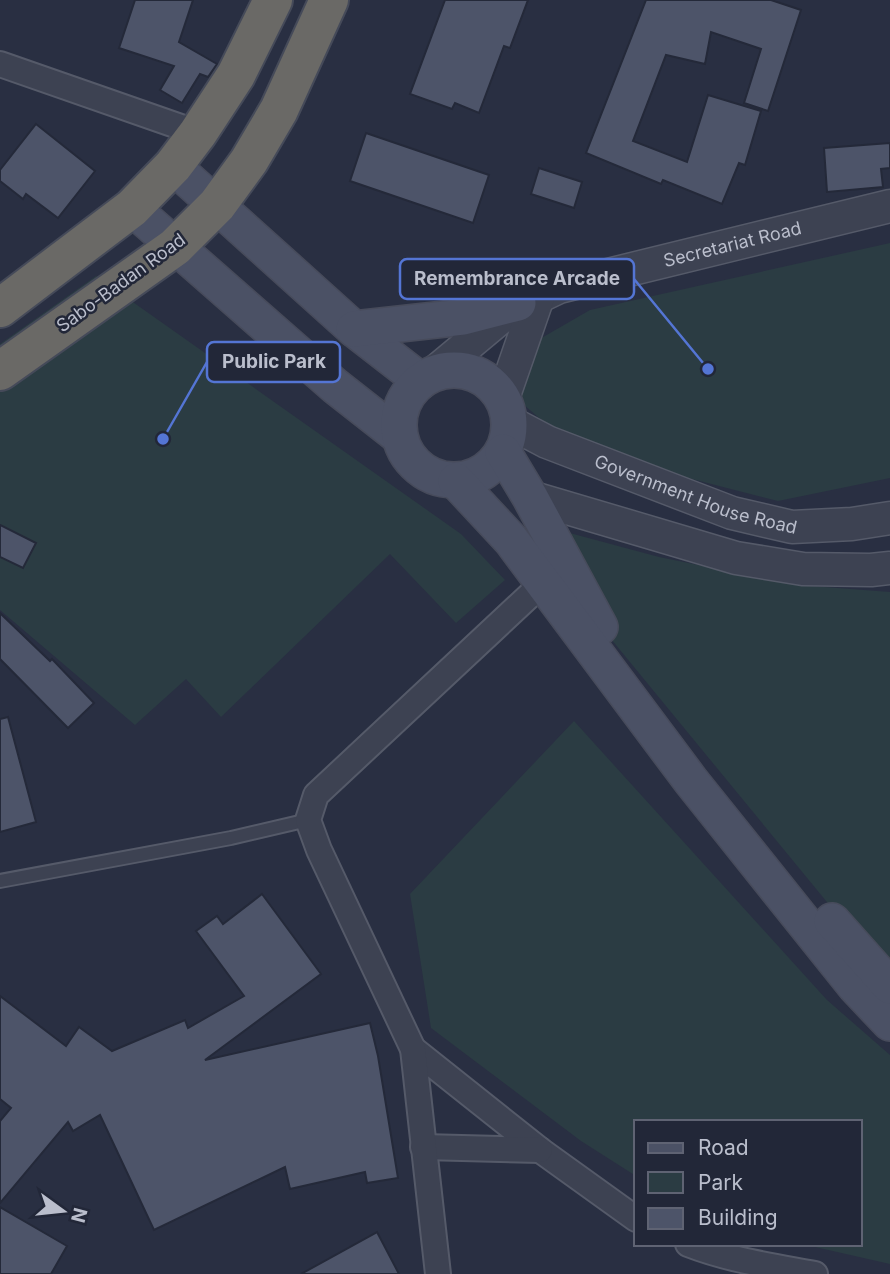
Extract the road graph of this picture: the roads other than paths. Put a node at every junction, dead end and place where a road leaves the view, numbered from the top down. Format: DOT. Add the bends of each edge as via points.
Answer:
graph roads {
  1 [pos="273,0"];
  2 [pos="329,0"];
  3 [pos="0,64"];
  4 [pos="198,133"];
  5 [pos="173,166"];
  6 [pos="217,205"];
  7 [pos="890,206"];
  8 [pos="132,208"];
  9 [pos="175,247"];
  10 [pos="528,300"];
  11 [pos="0,308"];
  12 [pos="354,329"];
  13 [pos="0,370"];
  14 [pos="427,377"];
  15 [pos="505,424"];
  16 [pos="400,437"];
  17 [pos="456,481"];
  18 [pos="530,497"];
  19 [pos="890,518"];
  20 [pos="890,568"];
  21 [pos="544,582"];
  22 [pos="308,820"];
  23 [pos="0,881"];
  24 [pos="890,986"];
  25 [pos="890,1023"];
  26 [pos="413,1049"];
  27 [pos="423,1147"];
  28 [pos="540,1150"];
  29 [pos="634,1218"];
  30 [pos="693,1246"];
  31 [pos="438,1274"];
  32 [pos="815,1274"];
  1 -- 4 [label="highway" via="236,75"];
  2 -- 6 [label="highway, Sabo-Badan Road" via="279,110"];
  3 -- 4 [label="street"];
  4 -- 5 [label="highway"];
  5 -- 6 [label="main road"];
  5 -- 8 [label="highway"];
  6 -- 9 [label="highway, Sabo-Badan Road"];
  6 -- 12 [label="main road"];
  7 -- 10 [label="street, Secretariat Road" via="559,287"];
  8 -- 9 [label="main road"];
  8 -- 11 [label="highway"];
  9 -- 13 [label="highway, Sabo-Badan Road"];
  9 -- 16 [label="main road"];
  10 -- 12 [label="main road" via="463,317"];
  10 -- 14 [label="street, Secretariat Road"];
  10 -- 15 [label="street"];
  12 -- 14 [label="main road"];
  14 -- 15 [label="main road" via="450,369 481,376 493,385"];
  14 -- 16 [label="main road" via="402,406"];
  15 -- 17 [label="main road" via="491,466"];
  15 -- 18 [label="main road"];
  15 -- 19 [label="street, Government House Road" via="732,513 792,527"];
  16 -- 17 [label="main road" via="414,464 440,479"];
  17 -- 21 [label="main road"];
  18 -- 20 [label="street" via="736,558 803,569"];
  18 -- 24 [label="main road" via="596,622 744,814"];
  21 -- 22 [label="street" via="316,795"];
  21 -- 25 [label="main road" via="691,781 855,986"];
  22 -- 23 [label="lane"];
  22 -- 26 [label="street"];
  26 -- 27 [label="street"];
  26 -- 28 [label="street"];
  27 -- 28 [label="street"];
  27 -- 31 [label="street"];
  28 -- 29 [label="street"];
  30 -- 32 [label="street" via="751,1263"];
}
